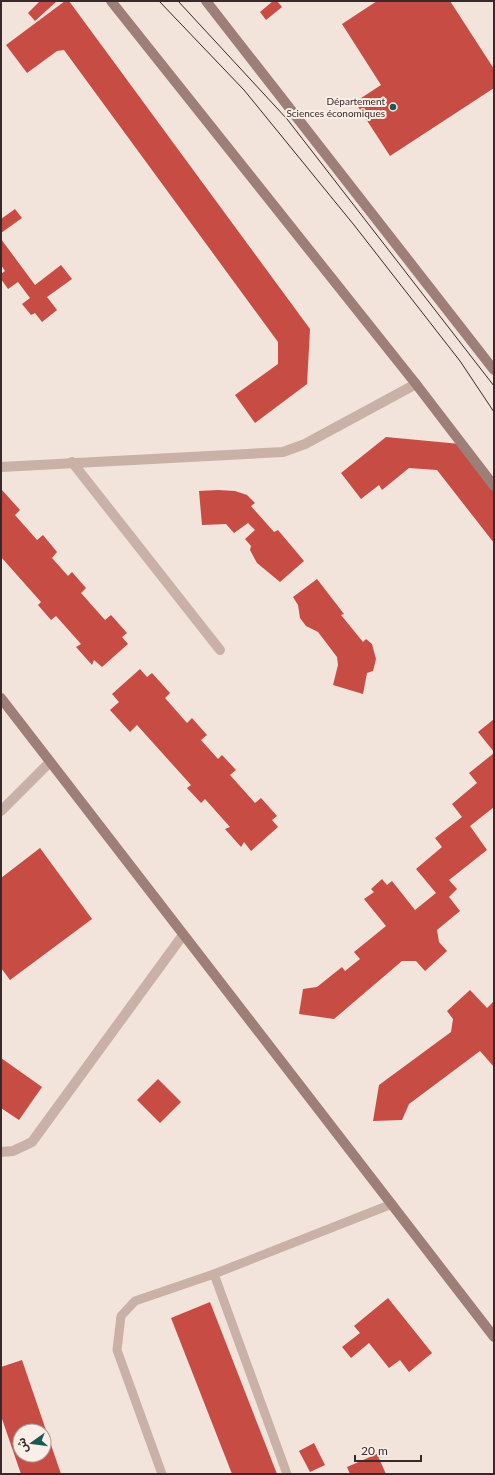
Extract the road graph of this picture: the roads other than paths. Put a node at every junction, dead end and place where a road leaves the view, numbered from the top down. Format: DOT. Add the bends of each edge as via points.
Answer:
graph roads {
  1 [pos="111,1"];
  2 [pos="206,1"];
  3 [pos="494,370"];
  4 [pos="416,384"];
  5 [pos="72,462"];
  6 [pos="1,467"];
  7 [pos="494,486"];
  8 [pos="220,650"];
  9 [pos="1,698"];
  10 [pos="50,762"];
  11 [pos="1,811"];
  12 [pos="183,935"];
  13 [pos="1,1152"];
  14 [pos="392,1204"];
  15 [pos="214,1274"];
  16 [pos="494,1337"];
  17 [pos="162,1474"];
  18 [pos="287,1474"];
  1 -- 4 [label="street"];
  2 -- 3 [label="street"];
  4 -- 5 [label="street" via="305,444 283,452"];
  4 -- 7 [label="street"];
  5 -- 6 [label="street"];
  5 -- 8 [label="street"];
  9 -- 10 [label="street"];
  10 -- 11 [label="street"];
  10 -- 12 [label="street"];
  12 -- 13 [label="street" via="32,1142 13,1151"];
  12 -- 14 [label="street"];
  14 -- 15 [label="lane"];
  14 -- 16 [label="street"];
  15 -- 17 [label="lane" via="135,1300 121,1316 117,1350"];
  15 -- 18 [label="lane"];
}
